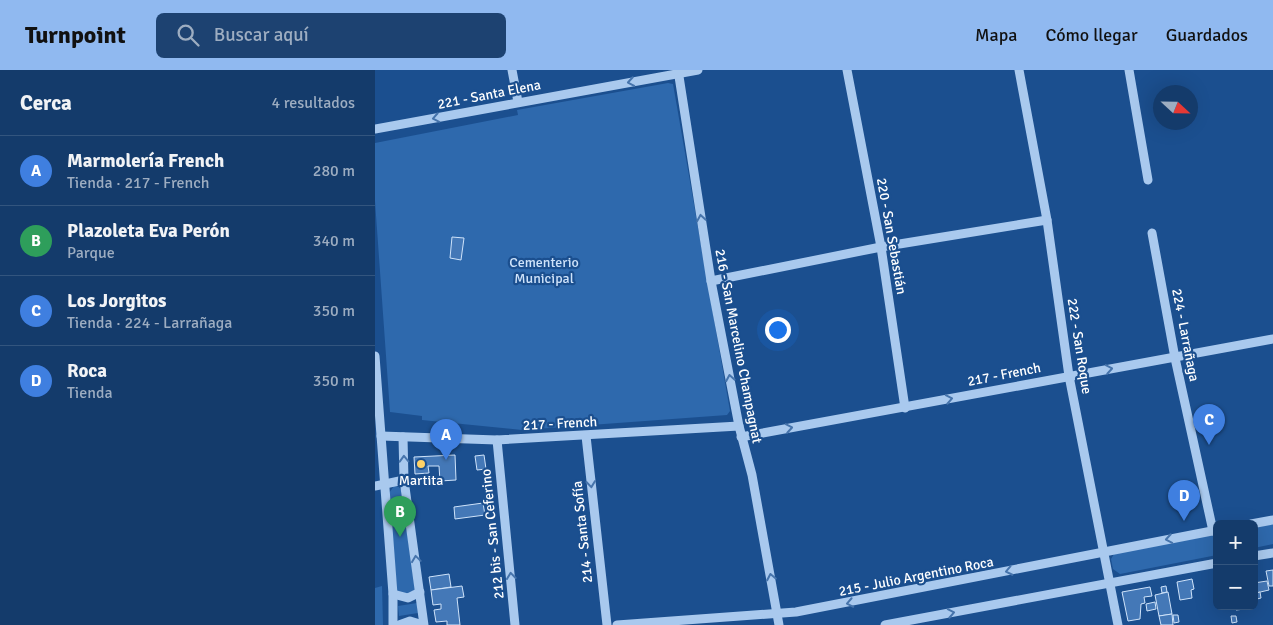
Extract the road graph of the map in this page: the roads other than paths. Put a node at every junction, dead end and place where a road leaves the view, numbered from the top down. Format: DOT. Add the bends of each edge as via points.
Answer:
graph roads {
  1 [pos="512,70"];
  2 [pos="698,70"];
  3 [pos="847,70"];
  4 [pos="1019,70"];
  5 [pos="1129,70"];
  6 [pos="679,72"];
  7 [pos="518,102"];
  8 [pos="375,129"];
  9 [pos="1148,180"];
  10 [pos="1047,220"];
  11 [pos="1152,233"];
  12 [pos="881,247"];
  13 [pos="711,281"];
  14 [pos="1273,340"];
  15 [pos="375,356"];
  16 [pos="1175,358"];
  17 [pos="1069,376"];
  18 [pos="905,408"];
  19 [pos="739,426"];
  20 [pos="381,436"];
  21 [pos="586,436"];
  22 [pos="403,437"];
  23 [pos="741,437"];
  24 [pos="497,440"];
  25 [pos="404,480"];
  26 [pos="380,485"];
  27 [pos="1273,520"];
  28 [pos="1213,521"];
  29 [pos="1258,523"];
  30 [pos="1213,530"];
  31 [pos="1105,550"];
  32 [pos="1273,553"];
  33 [pos="1258,555"];
  34 [pos="1213,563"];
  35 [pos="1110,581"];
  36 [pos="420,592"];
  37 [pos="393,594"];
  38 [pos="778,614"];
  39 [pos="393,625"];
  40 [pos="399,625"];
  41 [pos="423,625"];
  42 [pos="515,625"];
  43 [pos="607,625"];
  44 [pos="617,625"];
  45 [pos="779,625"];
  46 [pos="885,625"];
  47 [pos="1118,625"];
  1 -- 7 [label="street"];
  2 -- 6 [label="street, 221 - Santa Elena"];
  3 -- 12 [label="street, 220 - San Sebastián"];
  4 -- 10 [label="street, 222 - San Roque"];
  5 -- 9 [label="street"];
  6 -- 7 [label="street, 221 - Santa Elena, one-way"];
  13 -- 6 [label="street, 216 - San Marcelino Champagnat, one-way"];
  7 -- 8 [label="street, 221 - Santa Elena, one-way"];
  10 -- 12 [label="street"];
  10 -- 17 [label="street, 222 - San Roque"];
  11 -- 16 [label="street, 224 - Larrañaga"];
  12 -- 13 [label="street"];
  12 -- 18 [label="street, 220 - San Sebastián"];
  19 -- 13 [label="street, 216 - San Marcelino Champagnat, one-way"];
  14 -- 16 [label="street, 217 - French"];
  15 -- 20 [label="street"];
  17 -- 16 [label="street, 217 - French, one-way"];
  16 -- 28 [label="street, 224 - Larrañaga"];
  18 -- 17 [label="street, 217 - French, one-way"];
  17 -- 31 [label="street, 222 - San Roque"];
  23 -- 18 [label="street, 217 - French, one-way"];
  19 -- 21 [label="street, 217 - French"];
  19 -- 23 [label="street, 216 - San Marcelino Champagnat"];
  20 -- 22 [label="street, 217 - French"];
  20 -- 26 [label="street"];
  21 -- 24 [label="street, 217 - French"];
  21 -- 43 [label="street, 214 - Santa Sofía, one-way"];
  22 -- 24 [label="street, 217 - French"];
  25 -- 22 [label="street, one-way"];
  38 -- 23 [label="street, 216 - San Marcelino Champagnat, one-way" via="752,475"];
  42 -- 24 [label="street, 212 bis - San Ceferino, one-way"];
  25 -- 26 [label="street"];
  36 -- 25 [label="street, one-way"];
  26 -- 37 [label="street"];
  27 -- 29 [label="street"];
  30 -- 31 [label="street, 215 - Julio Argentino Roca, one-way"];
  31 -- 35 [label="street, 222 - San Roque"];
  31 -- 38 [label="street, 215 - Julio Argentino Roca, one-way" via="843,604"];
  32 -- 33 [label="street"];
  34 -- 35 [label="street"];
  46 -- 35 [label="street, one-way"];
  35 -- 47 [label="street, 222 - San Roque"];
  36 -- 37 [label="street" via="408,598"];
  36 -- 41 [label="street"];
  37 -- 39 [label="street"];
  38 -- 44 [label="street, 215 - Julio Argentino Roca"];
  38 -- 45 [label="street, 216 - San Marcelino Champagnat"];
  40 -- 41 [label="street" via="410,621"];
}
